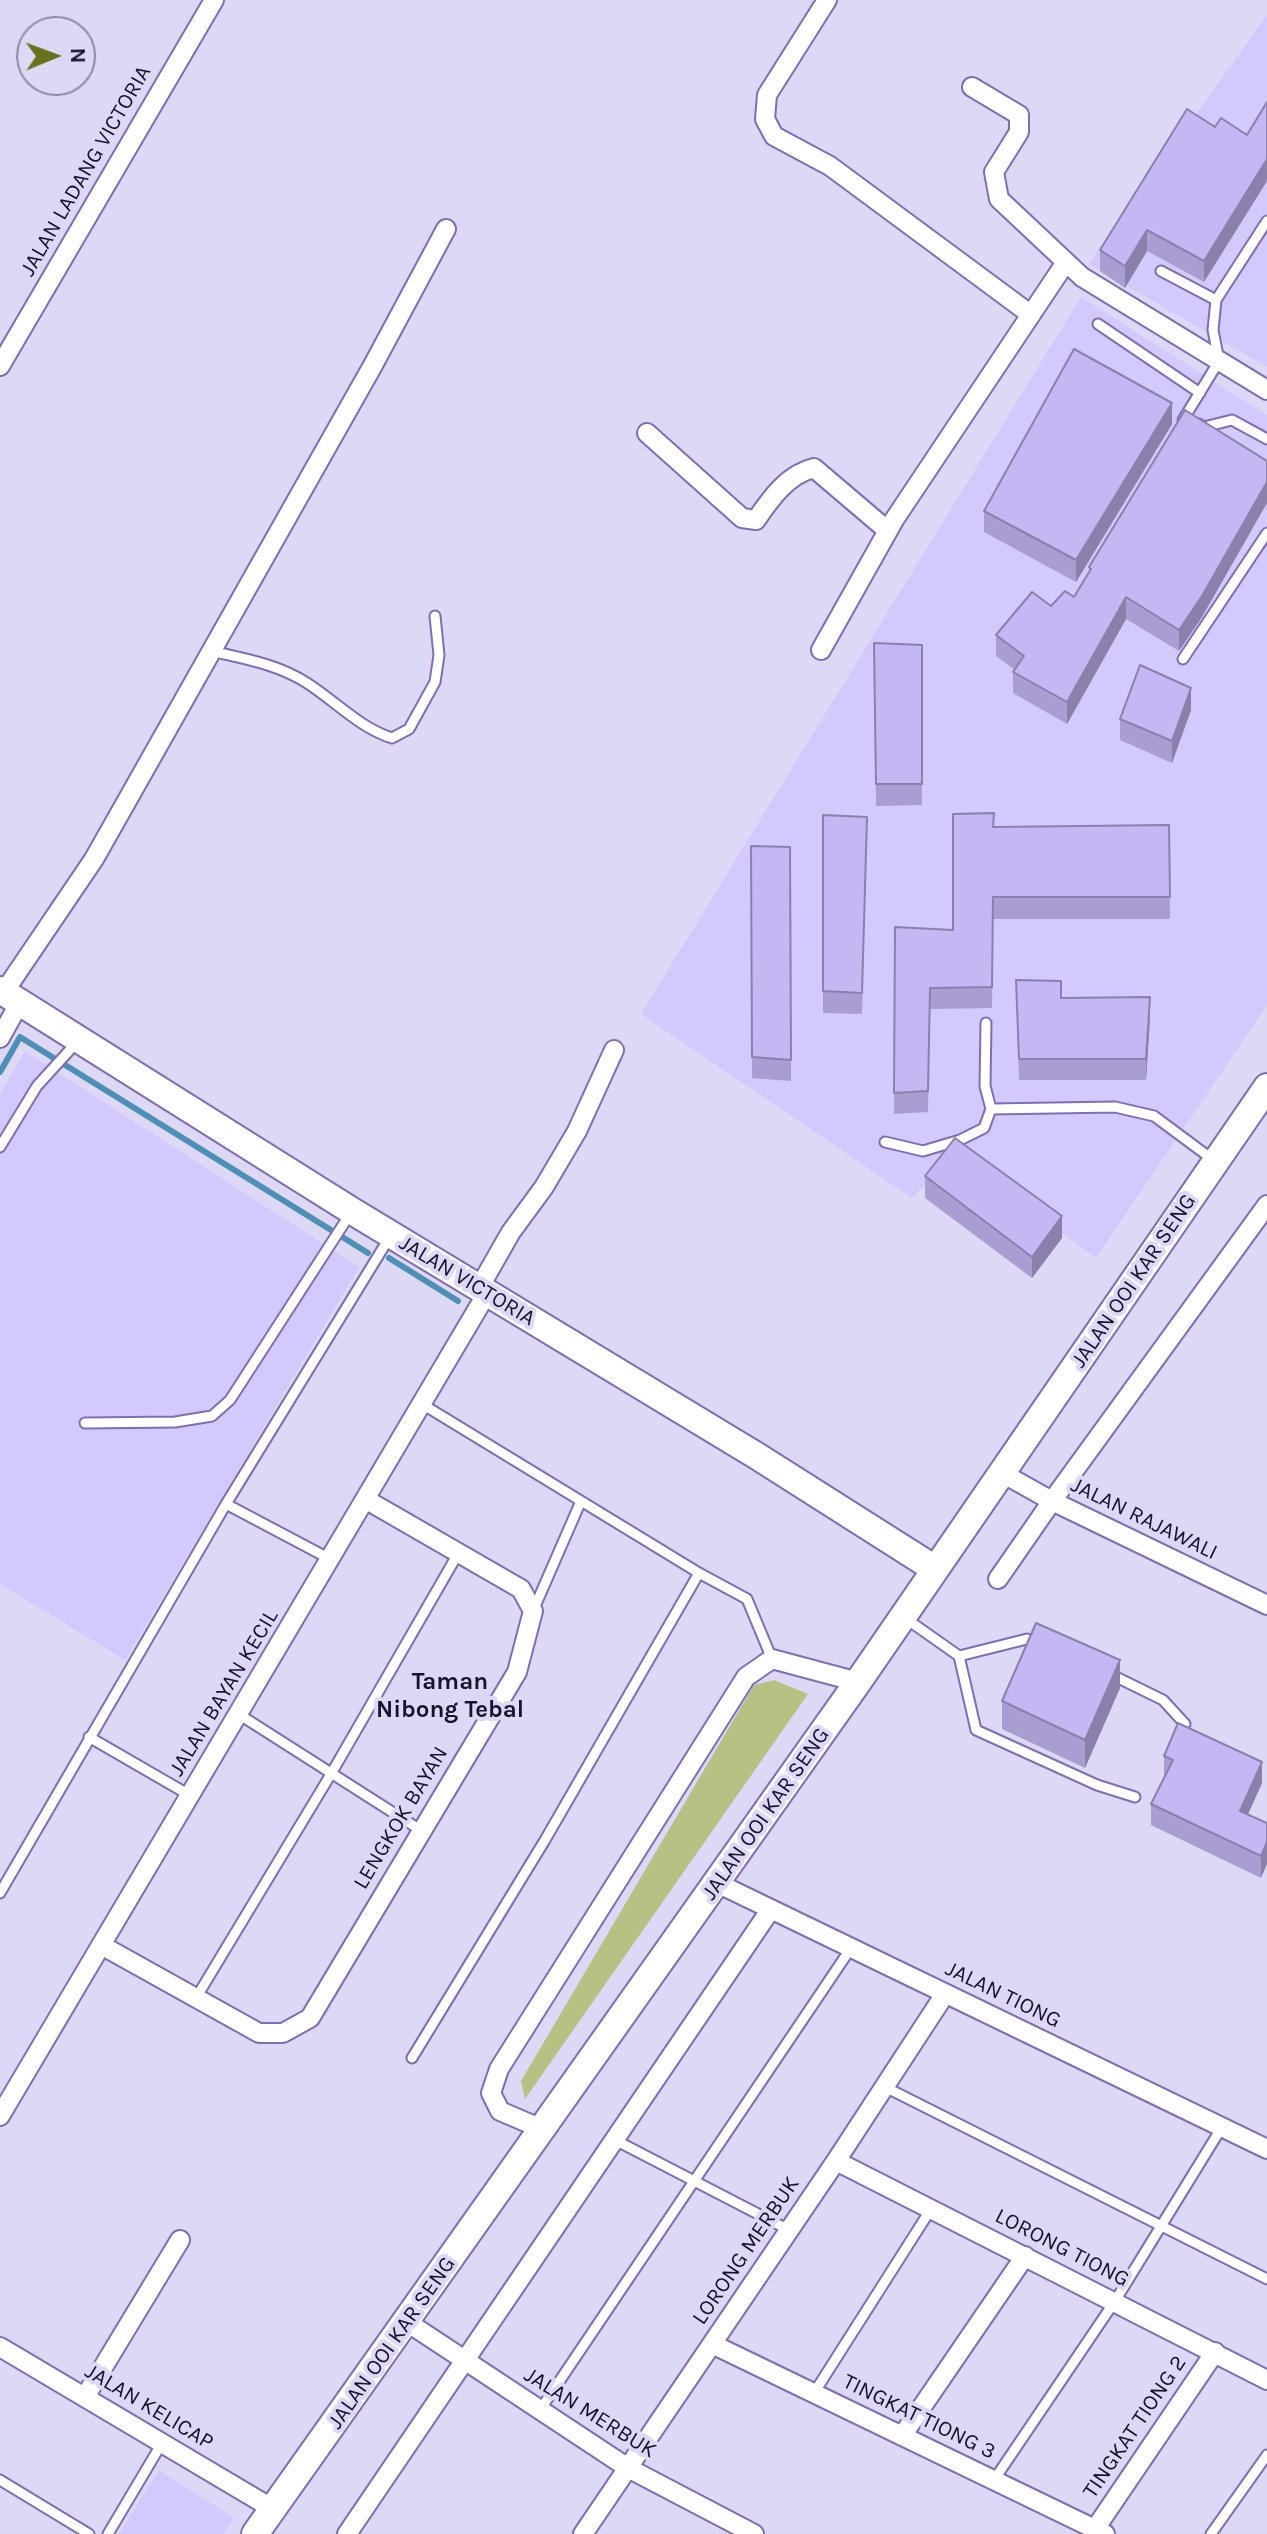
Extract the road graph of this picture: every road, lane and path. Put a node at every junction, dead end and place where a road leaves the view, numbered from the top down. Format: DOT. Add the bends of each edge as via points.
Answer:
graph roads {
  1 [pos="214,0"];
  2 [pos="827,0"];
  3 [pos="972,87"];
  4 [pos="1267,221"];
  5 [pos="446,229"];
  6 [pos="1066,262"];
  7 [pos="1161,271"];
  8 [pos="1216,300"];
  9 [pos="1030,314"];
  10 [pos="1098,324"];
  11 [pos="1219,361"];
  12 [pos="0,366"];
  13 [pos="1267,390"];
  14 [pos="1200,393"];
  15 [pos="1185,417"];
  16 [pos="1177,430"];
  17 [pos="647,433"];
  18 [pos="1267,439"];
  19 [pos="888,531"];
  20 [pos="1267,533"];
  21 [pos="435,616"];
  22 [pos="821,650"];
  23 [pos="211,651"];
  24 [pos="1183,659"];
  25 [pos="8,995"];
  26 [pos="986,1023"];
  27 [pos="0,1038"];
  28 [pos="73,1046"];
  29 [pos="614,1050"];
  30 [pos="1267,1087"];
  31 [pos="991,1109"];
  32 [pos="885,1142"];
  33 [pos="0,1147"];
  34 [pos="1215,1161"];
  35 [pos="1267,1205"];
  36 [pos="348,1218"];
  37 [pos="391,1235"];
  38 [pos="483,1290"];
  39 [pos="422,1404"];
  40 [pos="85,1423"];
  41 [pos="1002,1473"];
  42 [pos="365,1499"];
  43 [pos="581,1501"];
  44 [pos="1052,1501"];
  45 [pos="226,1504"];
  46 [pos="459,1552"];
  47 [pos="330,1559"];
  48 [pos="935,1569"];
  49 [pos="699,1573"];
  50 [pos="998,1579"];
  51 [pos="1267,1605"];
  52 [pos="533,1611"];
  53 [pos="902,1616"];
  54 [pos="1053,1650"];
  55 [pos="959,1656"];
  56 [pos="772,1659"];
  57 [pos="1105,1672"];
  58 [pos="858,1682"];
  59 [pos="240,1715"];
  60 [pos="1185,1724"];
  61 [pos="89,1737"];
  62 [pos="331,1774"];
  63 [pos="191,1796"];
  64 [pos="1135,1797"];
  65 [pos="422,1831"];
  66 [pos="717,1883"];
  67 [pos="0,1893"];
  68 [pos="771,1909"];
  69 [pos="101,1945"];
  70 [pos="851,1948"];
  71 [pos="945,1994"];
  72 [pos="196,1998"];
  73 [pos="412,2058"];
  74 [pos="885,2087"];
  75 [pos="0,2116"];
  76 [pos="1222,2127"];
  77 [pos="542,2129"];
  78 [pos="615,2140"];
  79 [pos="1267,2149"];
  80 [pos="836,2161"];
  81 [pos="693,2180"];
  82 [pos="931,2209"];
  83 [pos="1161,2226"];
  84 [pos="789,2230"];
  85 [pos="180,2240"];
  86 [pos="1025,2256"];
  87 [pos="1267,2279"];
  88 [pos="1115,2301"];
  89 [pos="407,2322"];
  90 [pos="712,2344"];
  91 [pos="0,2347"];
  92 [pos="1215,2352"];
  93 [pos="465,2361"];
  94 [pos="1267,2380"];
  95 [pos="814,2393"];
  96 [pos="85,2397"];
  97 [pos="540,2410"];
  98 [pos="902,2436"];
  99 [pos="162,2443"];
  100 [pos="1267,2455"];
  101 [pos="628,2468"];
  102 [pos="0,2480"];
  103 [pos="994,2480"];
  104 [pos="273,2509"];
  105 [pos="1100,2532"];
  106 [pos="89,2534"];
  107 [pos="108,2534"];
  108 [pos="255,2534"];
  109 [pos="347,2534"];
  110 [pos="583,2534"];
  111 [pos="754,2534"];
  112 [pos="1211,2534"];
  1 -- 12 [label="street, JALAN LADANG VICTORIA"];
  2 -- 9 [label="street" via="767,95 765,119 774,136 830,166"];
  3 -- 6 [label="street" via="1019,115 1019,132 994,172 999,199"];
  4 -- 8 [label="lane"];
  5 -- 23 [label="street"];
  6 -- 9 [label="street"];
  6 -- 11 [label="street"];
  7 -- 8 [label="lane"];
  8 -- 11 [label="lane" via="1213,330"];
  9 -- 19 [label="street"];
  10 -- 14 [label="lane"];
  11 -- 13 [label="street"];
  11 -- 14 [label="lane"];
  14 -- 15 [label="lane"];
  15 -- 16 [label="lane"];
  15 -- 18 [label="lane" via="1204,427 1232,420"];
  17 -- 19 [label="street" via="742,518 756,520 799,471 814,468"];
  19 -- 22 [label="street"];
  20 -- 24 [label="lane"];
  21 -- 23 [label="lane" via="435,682 409,729 392,738 368,728 273,665"];
  23 -- 25 [label="street" via="94,859"];
  25 -- 27 [label="street"];
  25 -- 28 [label="main road, JALAN VICTORIA"];
  26 -- 31 [label="lane" via="985,1086"];
  28 -- 33 [label="lane" via="37,1086"];
  28 -- 36 [label="main road, JALAN VICTORIA"];
  29 -- 38 [label="street, JALAN BAYAN KECIL" via="577,1131 511,1232"];
  30 -- 34 [label="main road, JALAN OOI KAR SENG"];
  31 -- 32 [label="lane" via="984,1128 960,1140 923,1151"];
  31 -- 34 [label="lane" via="1115,1107 1154,1116"];
  34 -- 41 [label="main road, JALAN OOI KAR SENG"];
  35 -- 44 [label="street"];
  36 -- 37 [label="main road, JALAN VICTORIA"];
  36 -- 40 [label="lane" via="230,1400 212,1416"];
  37 -- 38 [label="main road, JALAN VICTORIA"];
  37 -- 45 [label="lane"];
  38 -- 39 [label="street, JALAN BAYAN KECIL"];
  38 -- 48 [label="main road, JALAN VICTORIA"];
  39 -- 42 [label="street, JALAN BAYAN KECIL"];
  39 -- 43 [label="lane"];
  41 -- 44 [label="street, JALAN RAJAWALI"];
  41 -- 48 [label="main road, JALAN OOI KAR SENG"];
  42 -- 46 [label="street"];
  42 -- 47 [label="street, JALAN BAYAN KECIL"];
  43 -- 49 [label="lane"];
  43 -- 52 [label="lane"];
  44 -- 50 [label="street"];
  44 -- 51 [label="street, JALAN RAJAWALI"];
  45 -- 47 [label="lane"];
  45 -- 61 [label="lane"];
  46 -- 52 [label="street" via="521,1589"];
  46 -- 62 [label="lane"];
  47 -- 59 [label="street, JALAN BAYAN KECIL"];
  48 -- 53 [label="main road, JALAN OOI KAR SENG"];
  49 -- 56 [label="lane" via="747,1599"];
  49 -- 73 [label="lane"];
  52 -- 65 [label="street, LENGKOK BAYAN" via="517,1672"];
  53 -- 55 [label="lane"];
  53 -- 58 [label="main road, JALAN OOI KAR SENG"];
  54 -- 55 [label="lane" via="1027,1639"];
  55 -- 64 [label="lane" via="976,1730"];
  56 -- 58 [label="street"];
  56 -- 77 [label="street" via="746,1677 499,2069 491,2093 500,2111"];
  57 -- 60 [label="lane" via="1163,1700"];
  58 -- 66 [label="main road, JALAN OOI KAR SENG"];
  59 -- 62 [label="lane"];
  59 -- 63 [label="street, JALAN BAYAN KECIL"];
  61 -- 63 [label="lane"];
  61 -- 67 [label="lane"];
  62 -- 65 [label="lane"];
  62 -- 72 [label="lane"];
  63 -- 69 [label="street, JALAN BAYAN KECIL"];
  65 -- 72 [label="street, LENGKOK BAYAN" via="310,2018 283,2033 259,2033"];
  66 -- 68 [label="street, JALAN TIONG"];
  66 -- 77 [label="main road, JALAN OOI KAR SENG"];
  68 -- 70 [label="street, JALAN TIONG"];
  68 -- 78 [label="street"];
  69 -- 72 [label="street, LENGKOK BAYAN"];
  69 -- 75 [label="street, JALAN BAYAN KECIL"];
  70 -- 71 [label="street, JALAN TIONG"];
  70 -- 81 [label="lane"];
  71 -- 74 [label="street, LORONG MERBUK"];
  71 -- 76 [label="street, JALAN TIONG"];
  74 -- 80 [label="street, LORONG MERBUK"];
  74 -- 83 [label="lane"];
  76 -- 79 [label="street, JALAN TIONG"];
  76 -- 83 [label="lane"];
  77 -- 89 [label="main road, JALAN OOI KAR SENG"];
  78 -- 81 [label="lane"];
  78 -- 93 [label="street"];
  80 -- 82 [label="street, LORONG TIONG"];
  80 -- 84 [label="street, LORONG MERBUK"];
  81 -- 84 [label="lane"];
  81 -- 97 [label="lane"];
  82 -- 86 [label="street, LORONG TIONG"];
  82 -- 95 [label="lane"];
  83 -- 87 [label="lane"];
  83 -- 88 [label="lane"];
  84 -- 90 [label="street, LORONG MERBUK"];
  85 -- 96 [label="street"];
  86 -- 88 [label="street, LORONG TIONG"];
  86 -- 98 [label="street"];
  88 -- 92 [label="street, LORONG TIONG"];
  88 -- 103 [label="lane"];
  89 -- 93 [label="street, JALAN MERBUK"];
  89 -- 104 [label="main road, JALAN OOI KAR SENG"];
  90 -- 95 [label="street, TINGKAT TIONG 3"];
  90 -- 101 [label="street, LORONG MERBUK"];
  91 -- 96 [label="street, JALAN KELICAP"];
  92 -- 94 [label="street, LORONG TIONG"];
  92 -- 105 [label="street, TINGKAT TIONG 2"];
  93 -- 97 [label="street, JALAN MERBUK"];
  93 -- 109 [label="street"];
  95 -- 98 [label="street, TINGKAT TIONG 3"];
  96 -- 99 [label="street, JALAN KELICAP"];
  97 -- 101 [label="street, JALAN MERBUK"];
  98 -- 103 [label="street, TINGKAT TIONG 3"];
  99 -- 104 [label="street, JALAN KELICAP"];
  99 -- 107 [label="lane"];
  100 -- 112 [label="lane"];
  101 -- 110 [label="street, LORONG MERBUK"];
  101 -- 111 [label="street, JALAN MERBUK"];
  102 -- 106 [label="lane"];
  103 -- 105 [label="street, TINGKAT TIONG 3"];
  104 -- 108 [label="main road, JALAN OOI KAR SENG"];
}
